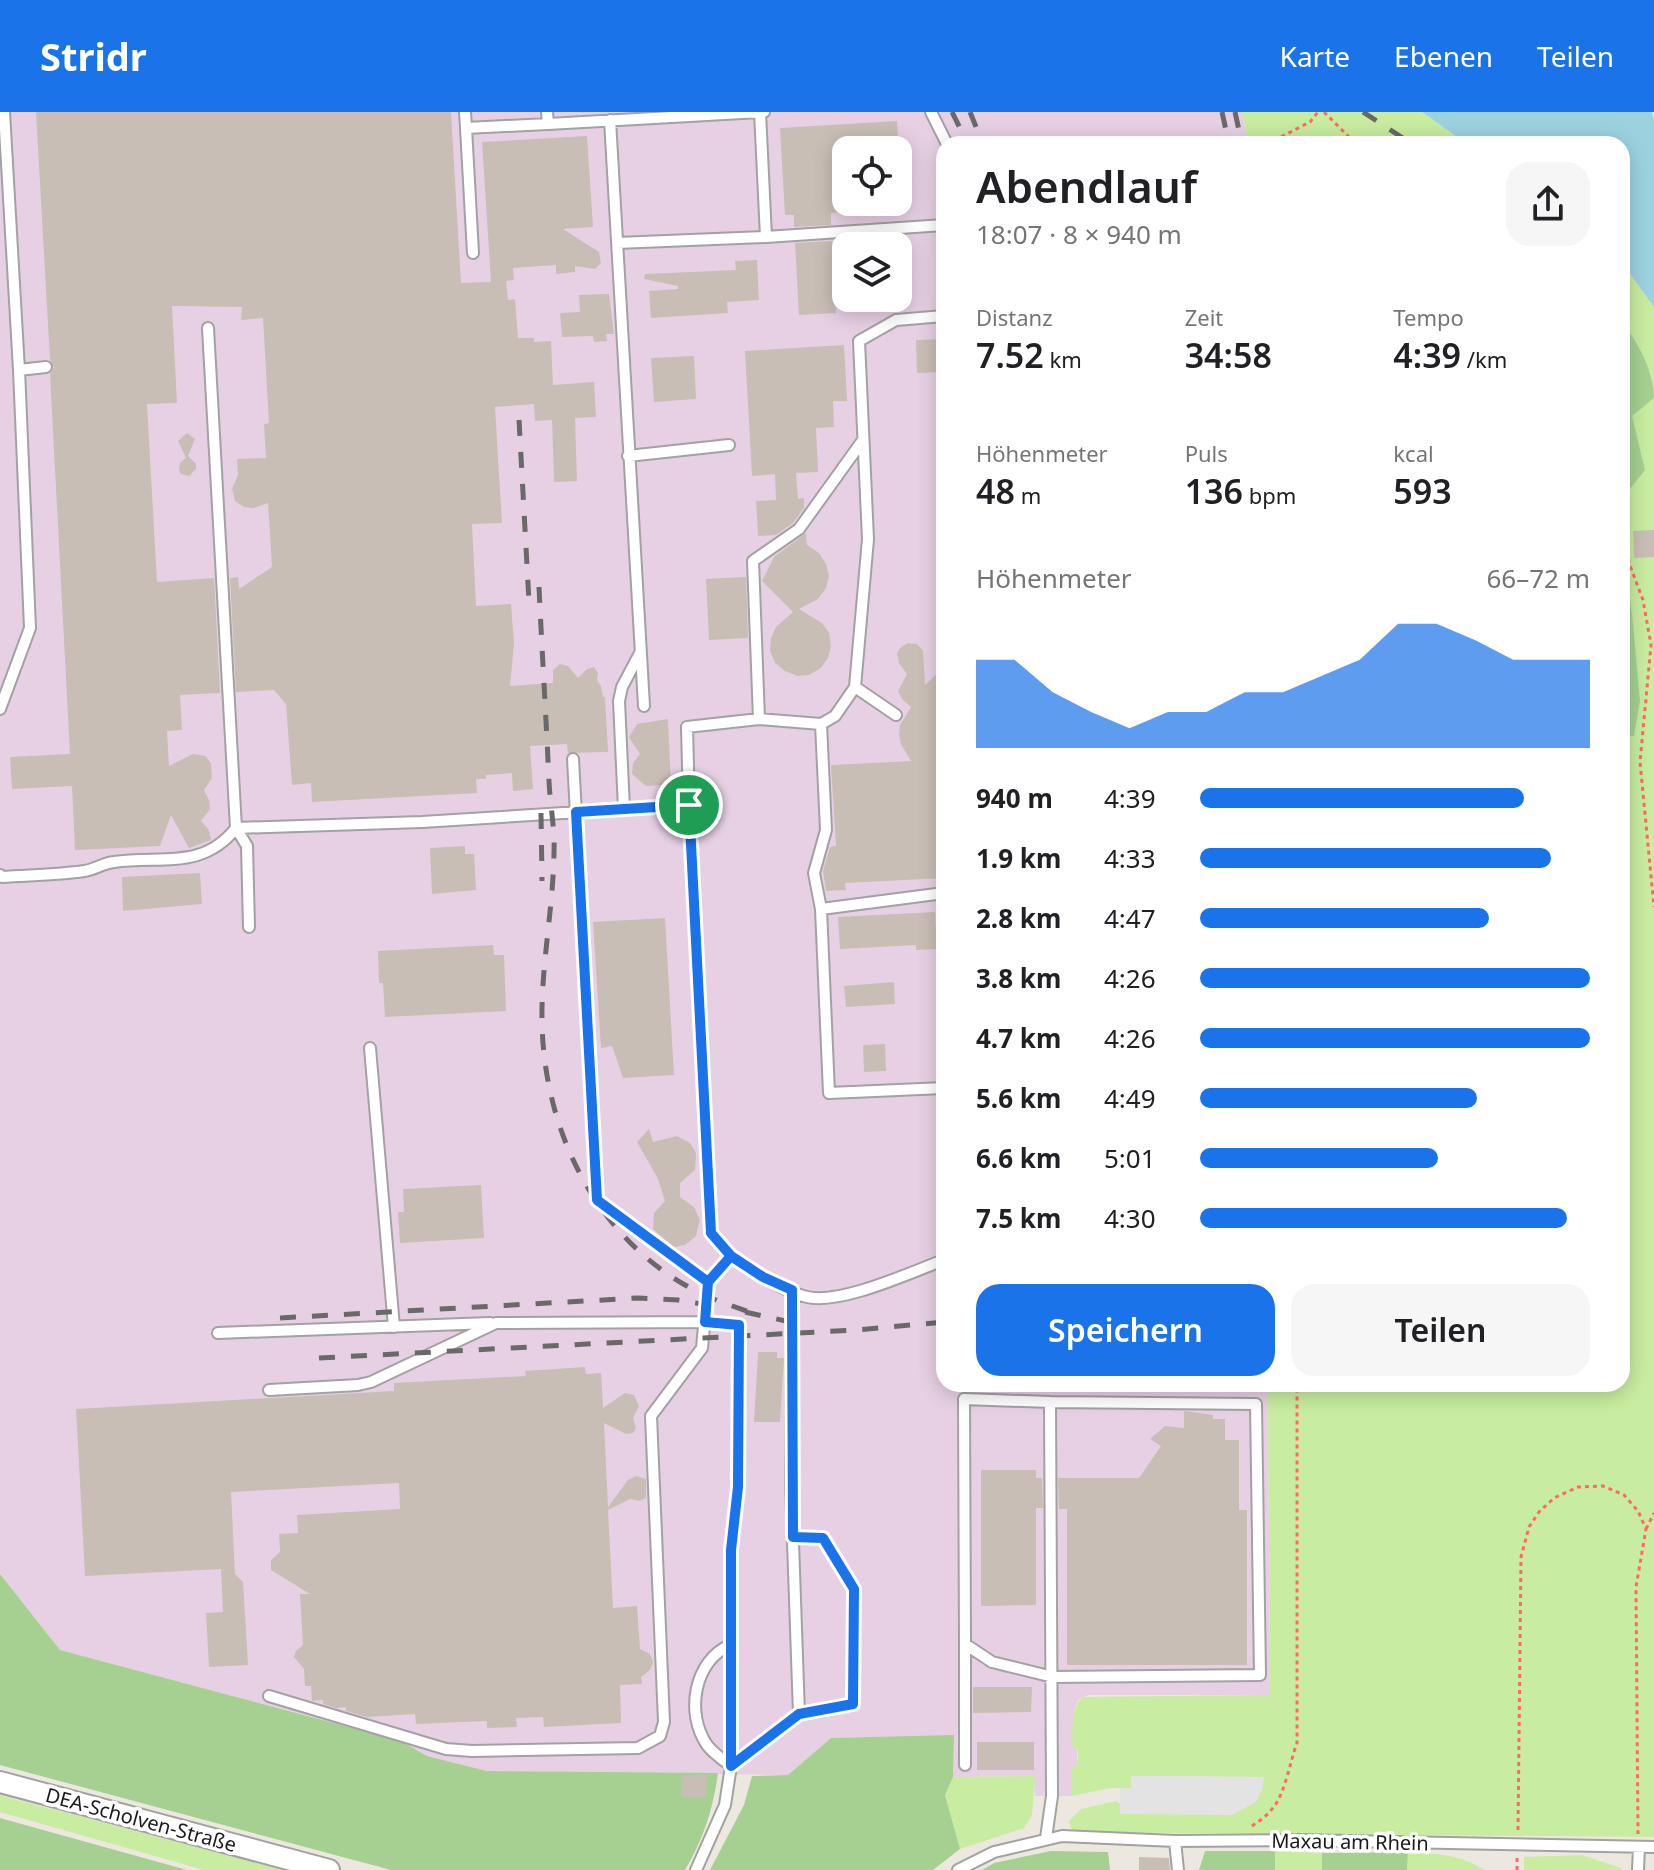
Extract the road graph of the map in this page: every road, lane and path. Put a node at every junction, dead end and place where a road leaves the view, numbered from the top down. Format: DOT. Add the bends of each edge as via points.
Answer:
graph roads {
  1 [pos="4,112"];
  2 [pos="465,112"];
  3 [pos="761,112"];
  4 [pos="931,112"];
  5 [pos="1318,112"];
  6 [pos="1324,112"];
  7 [pos="615,117"];
  8 [pos="548,118"];
  9 [pos="466,128"];
  10 [pos="943,136"];
  11 [pos="1283,136"];
  12 [pos="1348,136"];
  13 [pos="936,226"];
  14 [pos="766,237"];
  15 [pos="617,243"];
  16 [pos="473,253"];
  17 [pos="936,317"];
  18 [pos="208,328"];
  19 [pos="46,367"];
  20 [pos="19,370"];
  21 [pos="863,440"];
  22 [pos="729,445"];
  23 [pos="628,456"];
  24 [pos="1630,566"];
  25 [pos="640,653"];
  26 [pos="855,687"];
  27 [pos="644,706"];
  28 [pos="0,709"];
  29 [pos="896,715"];
  30 [pos="759,719"];
  31 [pos="821,724"];
  32 [pos="573,759"];
  33 [pos="689,805"];
  34 [pos="624,809"];
  35 [pos="576,812"];
  36 [pos="236,828"];
  37 [pos="0,875"];
  38 [pos="936,894"];
  39 [pos="1654,907"];
  40 [pos="821,909"];
  41 [pos="249,927"];
  42 [pos="370,1048"];
  43 [pos="936,1088"];
  44 [pos="731,1256"];
  45 [pos="936,1263"];
  46 [pos="708,1282"];
  47 [pos="792,1290"];
  48 [pos="705,1322"];
  49 [pos="496,1323"];
  50 [pos="394,1327"];
  51 [pos="218,1333"];
  52 [pos="269,1390"];
  53 [pos="1297,1392"];
  54 [pos="1050,1402"];
  55 [pos="1654,1513"];
  56 [pos="1646,1529"];
  57 [pos="793,1537"];
  58 [pos="965,1644"];
  59 [pos="730,1645"];
  60 [pos="1053,1677"];
  61 [pos="269,1696"];
  62 [pos="799,1714"];
  63 [pos="965,1765"];
  64 [pos="731,1766"];
  65 [pos="0,1782"];
  66 [pos="1046,1838"];
  67 [pos="1175,1841"];
  68 [pos="1229,1841"];
  69 [pos="1518,1846"];
  70 [pos="1639,1847"];
  71 [pos="1654,1847"];
  72 [pos="329,1870"];
  73 [pos="696,1870"];
  74 [pos="958,1870"];
  75 [pos="1178,1870"];
  76 [pos="1638,1870"];
  1 -- 20 [label="lane"];
  2 -- 9 [label="lane"];
  3 -- 7 [label="lane"];
  3 -- 14 [label="lane"];
  4 -- 10 [label="lane"];
  5 -- 11 [label="path"];
  6 -- 12 [label="path"];
  7 -- 8 [label="lane"];
  7 -- 15 [label="lane"];
  8 -- 9 [label="lane"];
  9 -- 16 [label="lane"];
  13 -- 14 [label="lane"];
  14 -- 15 [label="lane"];
  15 -- 23 [label="lane"];
  17 -- 21 [label="lane" via="896,320 859,341"];
  18 -- 36 [label="lane"];
  19 -- 20 [label="lane"];
  20 -- 28 [label="lane" via="30,628"];
  21 -- 26 [label="lane" via="868,539"];
  21 -- 30 [label="lane" via="799,529 753,561"];
  22 -- 23 [label="lane"];
  23 -- 25 [label="lane"];
  24 -- 39 [label="path" via="1651,645 1640,762"];
  25 -- 27 [label="lane"];
  25 -- 34 [label="lane" via="619,701"];
  26 -- 29 [label="lane"];
  26 -- 31 [label="lane" via="835,716"];
  30 -- 31 [label="lane"];
  30 -- 33 [label="lane" via="687,727"];
  31 -- 40 [label="lane" via="826,830 814,873"];
  32 -- 35 [label="lane"];
  33 -- 34 [label="lane"];
  33 -- 44 [label="lane" via="711,1233"];
  34 -- 35 [label="lane"];
  35 -- 36 [label="lane"];
  35 -- 46 [label="lane" via="597,1200"];
  36 -- 37 [label="lane" via="209,852 190,858"];
  36 -- 41 [label="lane" via="247,846"];
  38 -- 40 [label="lane"];
  40 -- 43 [label="lane" via="829,1093"];
  42 -- 50 [label="lane"];
  44 -- 46 [label="lane"];
  44 -- 47 [label="lane"];
  45 -- 47 [label="lane" via="846,1295 807,1297"];
  46 -- 48 [label="lane"];
  47 -- 57 [label="lane"];
  48 -- 49 [label="lane"];
  48 -- 59 [label="lane" via="739,1325"];
  48 -- 61 [label="lane" via="702,1348 651,1416 664,1722 660,1736 638,1748 446,1749"];
  49 -- 50 [label="lane"];
  49 -- 52 [label="lane" via="371,1382"];
  50 -- 51 [label="lane"];
  53 -- 68 [label="path" via="1297,1743 1274,1808"];
  54 -- 58 [label="lane" via="964,1399"];
  54 -- 60 [label="lane"];
  54 -- 60 [label="lane" via="1256,1404 1260,1675"];
  55 -- 56 [label="path"];
  56 -- 69 [label="path" via="1624,1495 1603,1486 1578,1487 1554,1498 1529,1527 1521,1557"];
  56 -- 70 [label="path" via="1635,1627"];
  57 -- 62 [label="lane"];
  57 -- 62 [label="lane" via="823,1538 854,1589 853,1704"];
  58 -- 60 [label="lane" via="992,1662"];
  58 -- 63 [label="lane"];
  59 -- 64 [label="lane"];
  59 -- 64 [label="lane" via="704,1668 696,1705 707,1745"];
  60 -- 66 [label="lane" via="1052,1796"];
  62 -- 64 [label="lane"];
  64 -- 73 [label="lane" via="725,1805"];
  65 -- 72 [label="street, DEA-Scholven-Straße"];
  66 -- 67 [label="lane, Maxau am Rhein"];
  66 -- 74 [label="lane" via="994,1852"];
  67 -- 68 [label="lane, Maxau am Rhein"];
  67 -- 75 [label="lane"];
  68 -- 69 [label="lane, Maxau am Rhein"];
  69 -- 70 [label="lane, Maxau am Rhein"];
  70 -- 71 [label="lane, Maxau am Rhein"];
  70 -- 76 [label="lane"];
}
